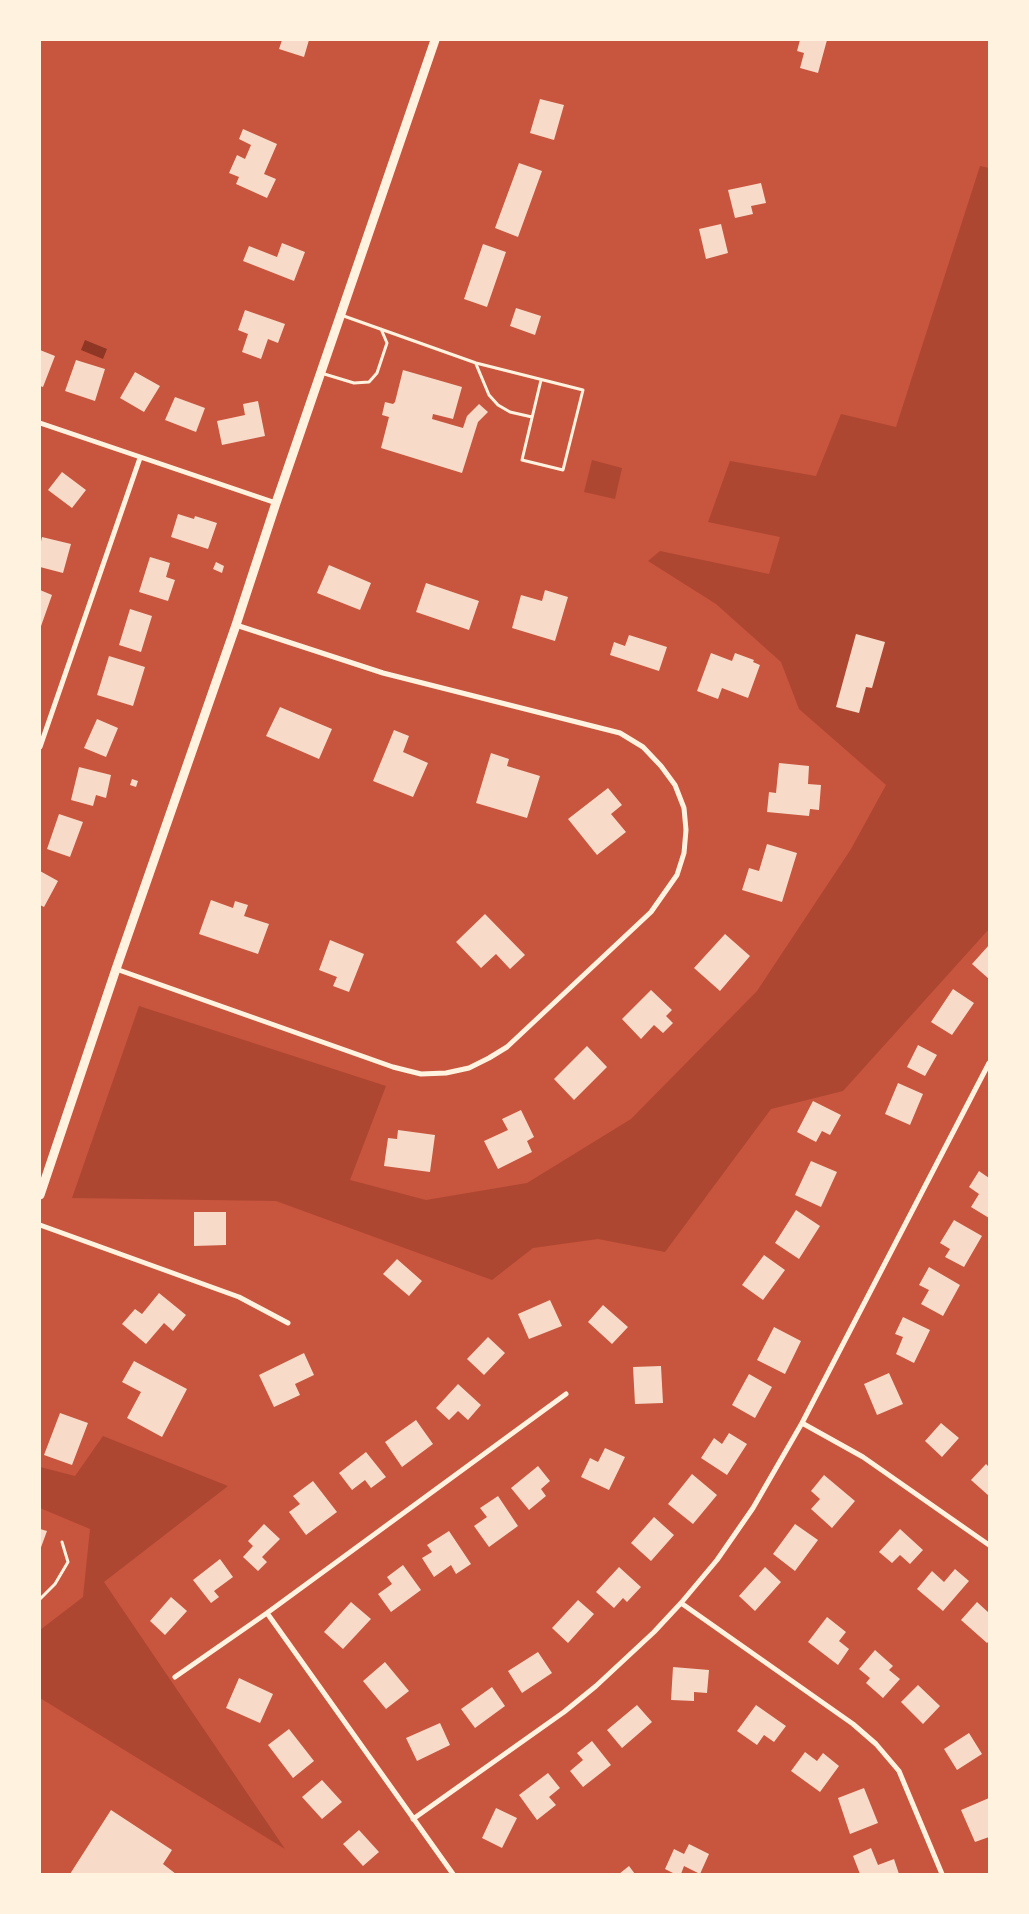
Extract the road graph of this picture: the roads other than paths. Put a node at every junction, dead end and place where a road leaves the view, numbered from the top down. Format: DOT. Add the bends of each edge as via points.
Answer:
graph roads {
  1 [pos="435,40"];
  2 [pos="340,315"];
  3 [pos="381,329"];
  4 [pos="476,363"];
  5 [pos="320,373"];
  6 [pos="541,380"];
  7 [pos="532,417"];
  8 [pos="40,423"];
  9 [pos="140,458"];
  10 [pos="276,503"];
  11 [pos="236,625"];
  12 [pos="40,745"];
  13 [pos="116,969"];
  14 [pos="989,1063"];
  15 [pos="40,1195"];
  16 [pos="40,1225"];
  17 [pos="288,1323"];
  18 [pos="566,1394"];
  19 [pos="802,1423"];
  20 [pos="62,1542"];
  21 [pos="989,1545"];
  22 [pos="40,1599"];
  23 [pos="681,1603"];
  24 [pos="267,1613"];
  25 [pos="175,1677"];
  26 [pos="413,1819"];
  27 [pos="453,1874"];
  28 [pos="942,1874"];
  1 -- 2 [label="street"];
  2 -- 3 [label="lane"];
  2 -- 5 [label="street"];
  3 -- 4 [label="lane"];
  3 -- 5 [label="lane" via="387,343 377,373 369,382 354,383"];
  4 -- 6 [label="lane"];
  4 -- 7 [label="lane" via="489,394 498,405 510,412"];
  5 -- 10 [label="street"];
  6 -- 7 [label="lane"];
  6 -- 7 [label="lane" via="583,390 563,470 522,460"];
  8 -- 9 [label="street"];
  9 -- 10 [label="street"];
  9 -- 12 [label="street"];
  10 -- 11 [label="street"];
  11 -- 13 [label="street"];
  11 -- 13 [label="street" via="383,673 620,733 643,747 661,766 675,786 684,808 684,853 677,875 651,912 507,1046 469,1068 446,1073 421,1074 393,1067"];
  13 -- 15 [label="street"];
  14 -- 19 [label="street"];
  16 -- 17 [label="street" via="239,1297"];
  18 -- 24 [label="street"];
  19 -- 21 [label="street" via="878,1467"];
  19 -- 23 [label="street" via="753,1508 717,1560"];
  20 -- 22 [label="lane" via="68,1562 56,1584"];
  23 -- 26 [label="street" via="624,1662 564,1712"];
  23 -- 28 [label="street" via="853,1724 876,1744 899,1771"];
  24 -- 25 [label="street"];
  24 -- 26 [label="street"];
  26 -- 27 [label="street"];
}
